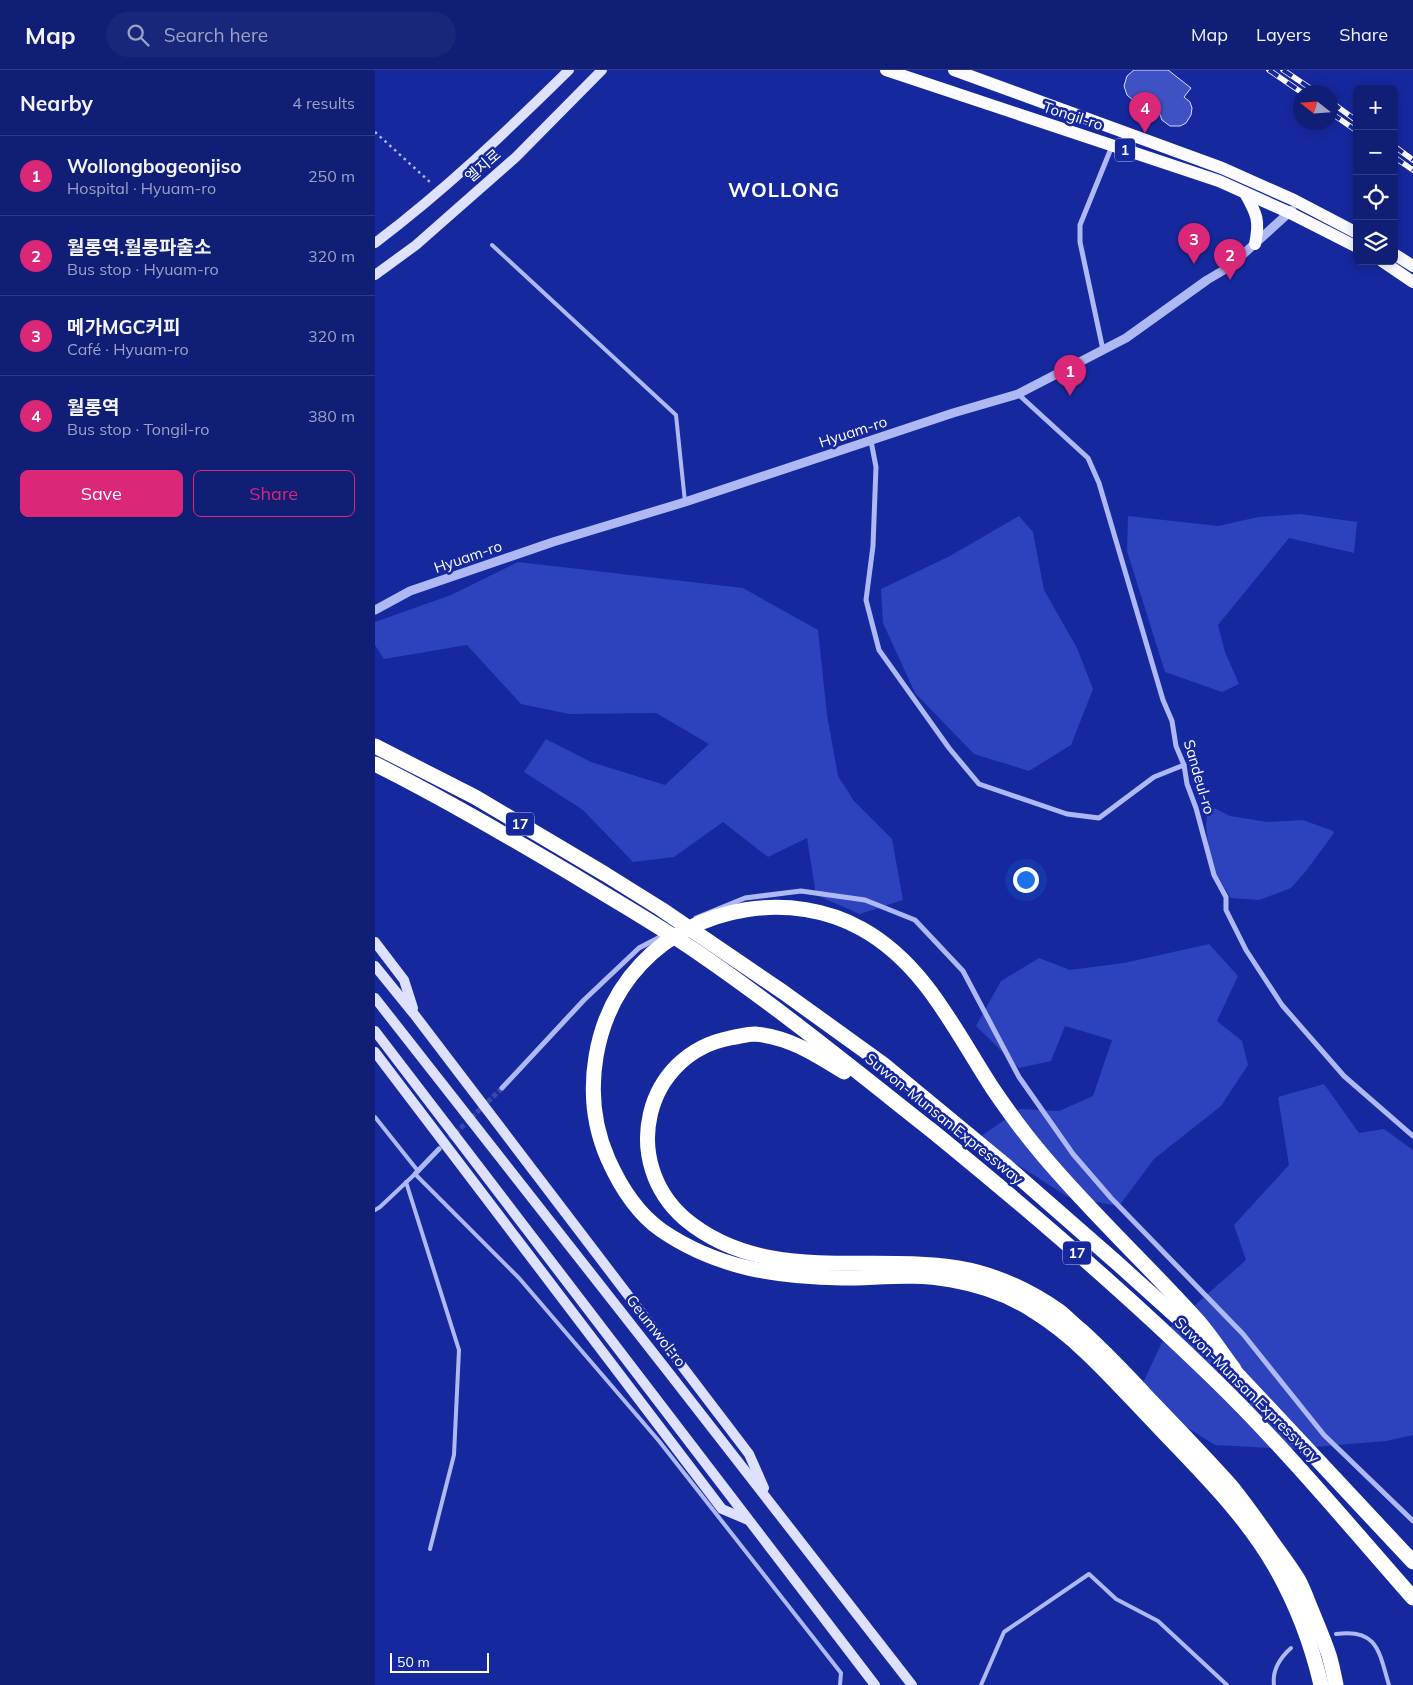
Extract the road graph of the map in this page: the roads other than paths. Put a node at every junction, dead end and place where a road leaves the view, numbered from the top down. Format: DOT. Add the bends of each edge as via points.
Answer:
graph roads {
  1 [pos="569,70"];
  2 [pos="602,70"];
  3 [pos="886,70"];
  4 [pos="954,70"];
  5 [pos="1112,146"];
  6 [pos="1245,193"];
  7 [pos="1299,203"];
  8 [pos="1290,213"];
  9 [pos="1353,231"];
  10 [pos="375,243"];
  11 [pos="1255,244"];
  12 [pos="492,245"];
  13 [pos="1353,245"];
  14 [pos="1398,257"];
  15 [pos="1387,265"];
  16 [pos="1413,266"];
  17 [pos="375,275"];
  18 [pos="1413,282"];
  19 [pos="1103,350"];
  20 [pos="1018,394"];
  21 [pos="871,441"];
  22 [pos="685,502"];
  23 [pos="375,610"];
  24 [pos="375,746"];
  25 [pos="375,764"];
  26 [pos="1184,765"];
  27 [pos="680,926"];
  28 [pos="672,930"];
  29 [pos="375,942"];
  30 [pos="375,966"];
  31 [pos="375,998"];
  32 [pos="414,1014"];
  33 [pos="375,1031"];
  34 [pos="375,1052"];
  35 [pos="502,1088"];
  36 [pos="900,1106"];
  37 [pos="375,1117"];
  38 [pos="1413,1136"];
  39 [pos="439,1149"];
  40 [pos="416,1172"];
  41 [pos="406,1182"];
  42 [pos="375,1210"];
  43 [pos="1234,1369"];
  44 [pos="772,1505"];
  45 [pos="1413,1521"];
  46 [pos="750,1522"];
  47 [pos="430,1549"];
  48 [pos="1413,1562"];
  49 [pos="1413,1598"];
  50 [pos="1335,1634"];
  51 [pos="1291,1648"];
  52 [pos="840,1685"];
  53 [pos="875,1685"];
  54 [pos="911,1685"];
  55 [pos="981,1685"];
  56 [pos="1227,1685"];
  57 [pos="1273,1685"];
  58 [pos="1321,1685"];
  59 [pos="1336,1685"];
  60 [pos="1389,1685"];
  1 -- 10 [label="main road, 엘지로" via="505,134"];
  2 -- 17 [label="main road, 엘지로" via="516,157 416,245"];
  3 -- 5 [label="main road, Tongil-ro / 1"];
  4 -- 7 [label="main road, Tongil-ro / 1" via="1221,168"];
  5 -- 6 [label="main road, Tongil-ro / 1" via="1219,181"];
  5 -- 19 [label="street" via="1080,225 1080,242"];
  6 -- 8 [label="main road, Tongil-ro / 1"];
  6 -- 11 [label="main road" via="1259,226"];
  7 -- 8 [label="street, Hyuam-ro"];
  7 -- 9 [label="main road, Tongil-ro / 1"];
  8 -- 11 [label="street, Hyuam-ro"];
  8 -- 13 [label="main road, Tongil-ro / 1"];
  11 -- 19 [label="street, Hyuam-ro" via="1229,267 1126,338"];
  12 -- 22 [label="lane" via="676,415"];
  14 -- 16 [label="main road"];
  15 -- 18 [label="main road"];
  19 -- 20 [label="street, Hyuam-ro"];
  20 -- 21 [label="street, Hyuam-ro"];
  20 -- 26 [label="street, Sandeul-ro" via="1088,458"];
  21 -- 22 [label="street, Hyuam-ro"];
  21 -- 26 [label="street" via="876,467 873,546 866,600 879,650 949,748 979,784 1067,814 1099,818 1154,777"];
  22 -- 23 [label="street, Hyuam-ro" via="553,542 410,591"];
  24 -- 43 [label="highway, Suwon-Munsan Expressway / 17" via="475,797 661,909 883,1064 1019,1177"];
  25 -- 36 [label="highway, Suwon-Munsan Expressway / 17" via="486,823 644,918 786,1016"];
  26 -- 38 [label="street, Sandeul-ro" via="1214,875 1226,897 1226,910 1246,950 1282,1005 1344,1076"];
  27 -- 45 [label="street" via="745,898 801,891 865,900 915,920 963,971 1019,1077 1073,1154 1111,1198 1243,1334 1324,1435"];
  28 -- 35 [label="street" via="639,948 584,1000"];
  29 -- 32 [label="main road" via="404,980"];
  30 -- 32 [label="main road"];
  31 -- 44 [label="main road, Geumwol-ro"];
  32 -- 44 [label="main road" via="749,1454"];
  33 -- 46 [label="main road"];
  34 -- 46 [label="main road" via="722,1509"];
  36 -- 49 [label="highway, Suwon-Munsan Expressway / 17" via="1069,1244 1216,1380 1295,1462"];
  36 -- 59 [label="highway" via="805,1048 781,1038 751,1034 721,1040 691,1054 661,1086 649,1121 650,1162 656,1181 683,1218 709,1236 737,1249 804,1263 929,1264 961,1268 1022,1288 1060,1312 1109,1356 1233,1488 1251,1512 1298,1578 1329,1656"];
  37 -- 40 [label="lane"];
  39 -- 40 [label="street"];
  40 -- 41 [label="lane"];
  40 -- 52 [label="lane" via="519,1278 659,1441 841,1673"];
  41 -- 42 [label="lane"];
  41 -- 47 [label="lane" via="459,1350 454,1455"];
  43 -- 48 [label="highway, Suwon-Munsan Expressway / 17"];
  43 -- 58 [label="highway" via="1201,1324 1095,1215 1038,1150 996,1094 935,998 910,966 884,943 858,927 814,910 789,907 735,911 710,919 660,947 623,986 608,1014 594,1064 596,1122 613,1172 631,1200 654,1225 705,1255 747,1268 795,1276 922,1276 951,1280 978,1286 1034,1310 1090,1356 1246,1523 1291,1594 1309,1640"];
  44 -- 54 [label="main road, Geumwol-ro"];
  46 -- 53 [label="main road"];
  50 -- 60 [label="lane" via="1359,1633 1370,1639 1377,1646"];
  51 -- 57 [label="lane" via="1278,1664"];
  55 -- 56 [label="lane" via="1004,1632 1089,1574 1116,1599 1158,1622"];
}
